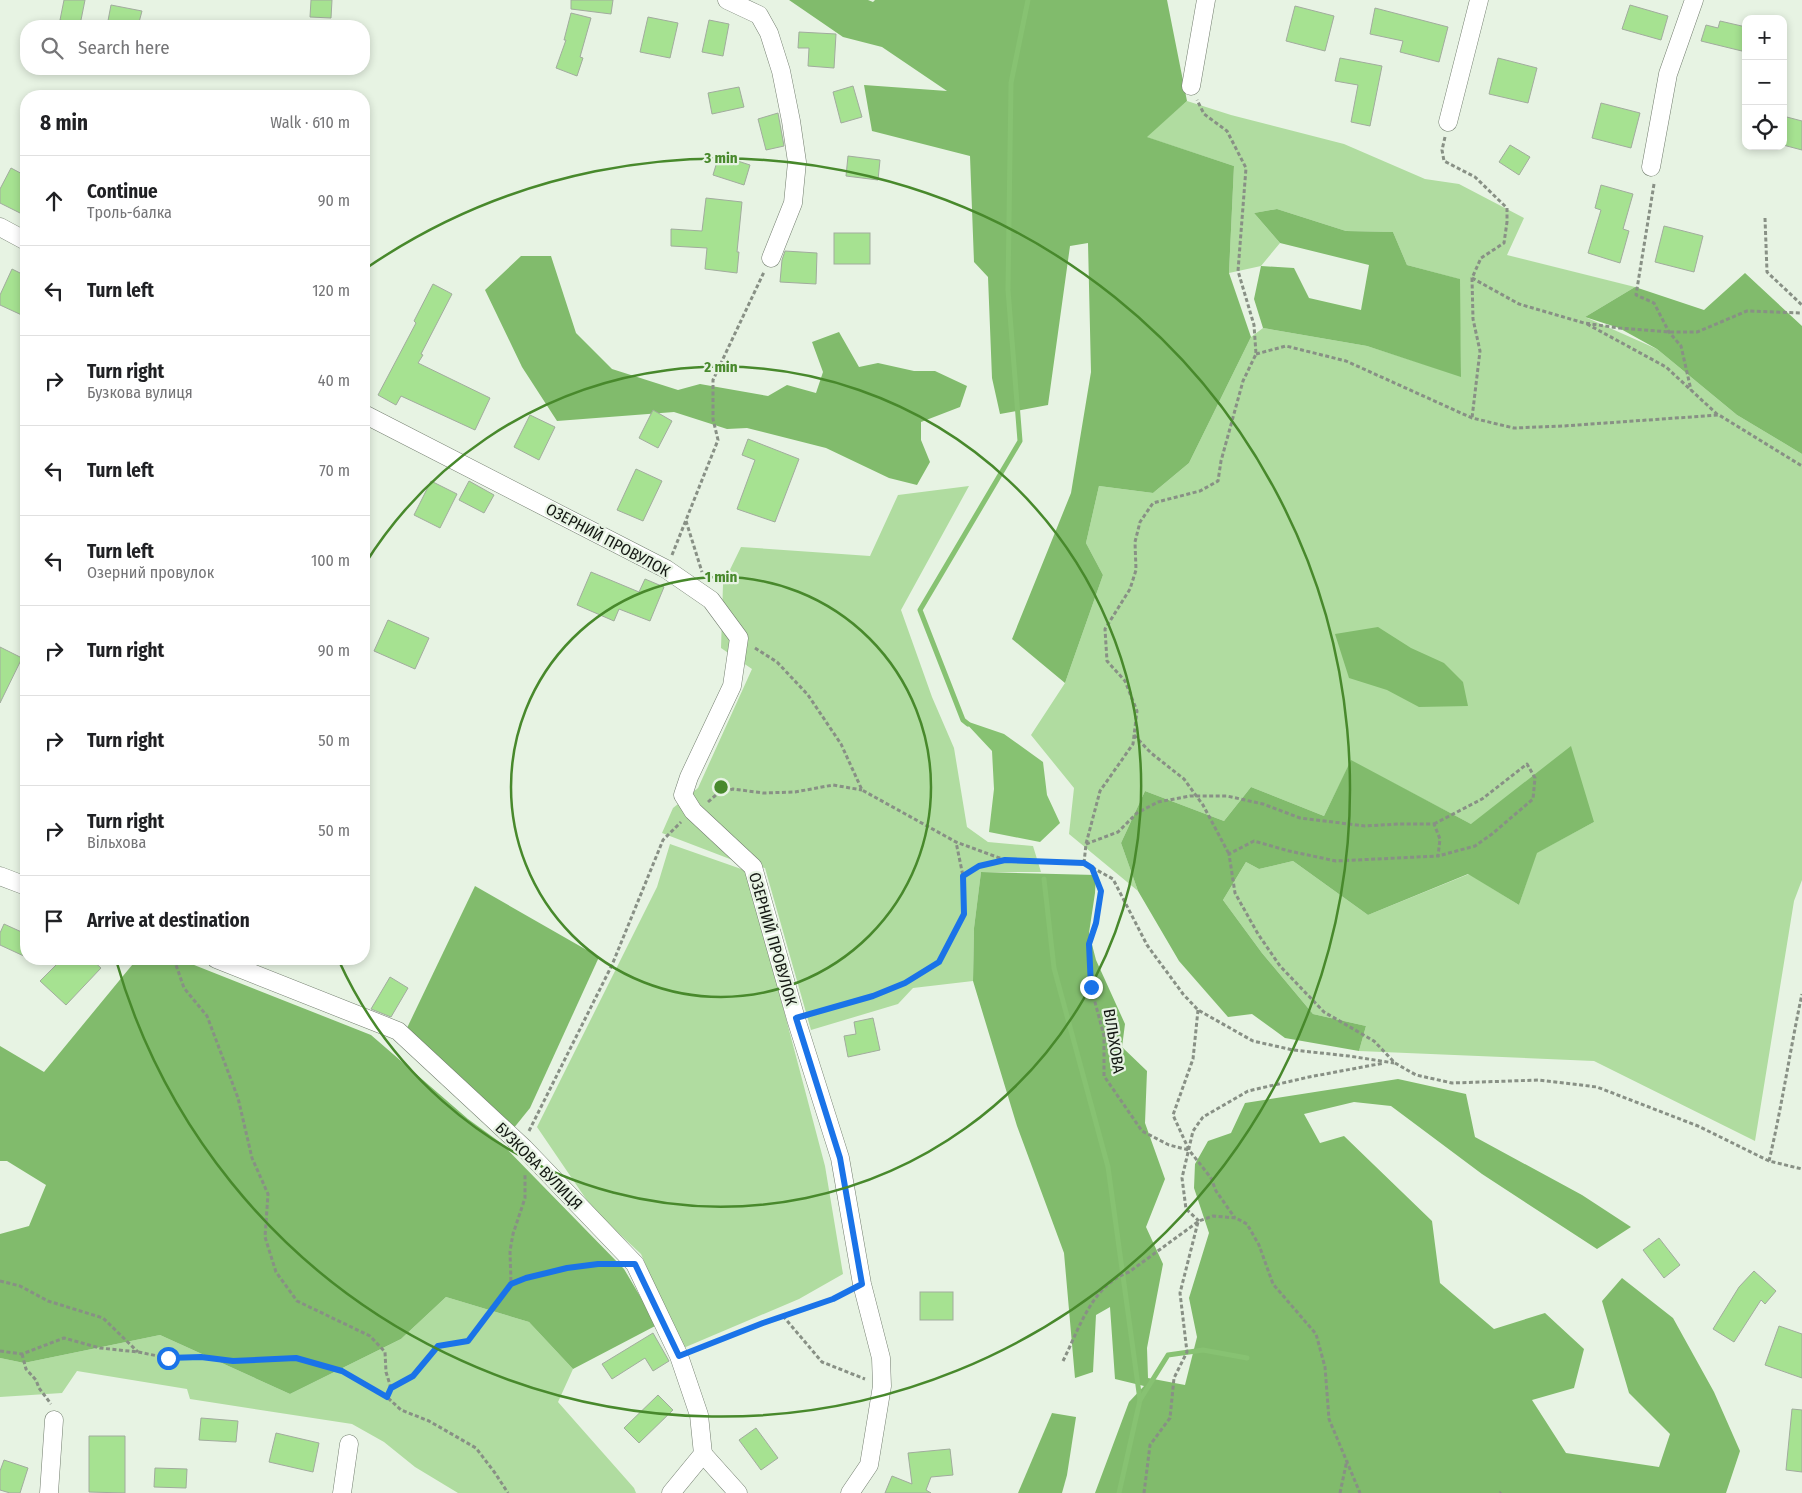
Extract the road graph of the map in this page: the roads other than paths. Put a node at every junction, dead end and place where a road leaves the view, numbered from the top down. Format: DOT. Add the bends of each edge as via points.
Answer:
graph roads {
  1 [pos="727,0"];
  2 [pos="1206,0"];
  3 [pos="1479,0"];
  4 [pos="1694,0"];
  5 [pos="1191,86"];
  6 [pos="1448,122"];
  7 [pos="1650,167"];
  8 [pos="0,227"];
  9 [pos="20,237"];
  10 [pos="771,258"];
  11 [pos="370,417"];
  12 [pos="0,876"];
  13 [pos="20,884"];
  14 [pos="231,965"];
  15 [pos="54,1420"];
  16 [pos="349,1444"];
  17 [pos="703,1454"];
  18 [pos="49,1493"];
  19 [pos="342,1493"];
  20 [pos="671,1493"];
  21 [pos="738,1493"];
  22 [pos="850,1493"];
  1 -- 10 [label="street" via="759,15 769,33 781,70 791,121 796,162 793,203"];
  2 -- 5 [label="street"];
  3 -- 6 [label="street"];
  4 -- 7 [label="street" via="1668,74"];
  8 -- 9 [label="street"];
  11 -- 22 [label="street, ОЗЕРНИЙ ПРОВУЛОК" via="666,569 711,600 739,638 732,686 683,794 693,811 753,868 840,1158 862,1284 881,1358 882,1386 869,1465"];
  12 -- 13 [label="street"];
  14 -- 17 [label="street, БУЗКОВА ВУЛИЦЯ" via="398,1031 524,1148 635,1264 679,1356 699,1415"];
  15 -- 18 [label="street"];
  16 -- 19 [label="street"];
  17 -- 20 [label="street"];
  17 -- 21 [label="street"];
}
